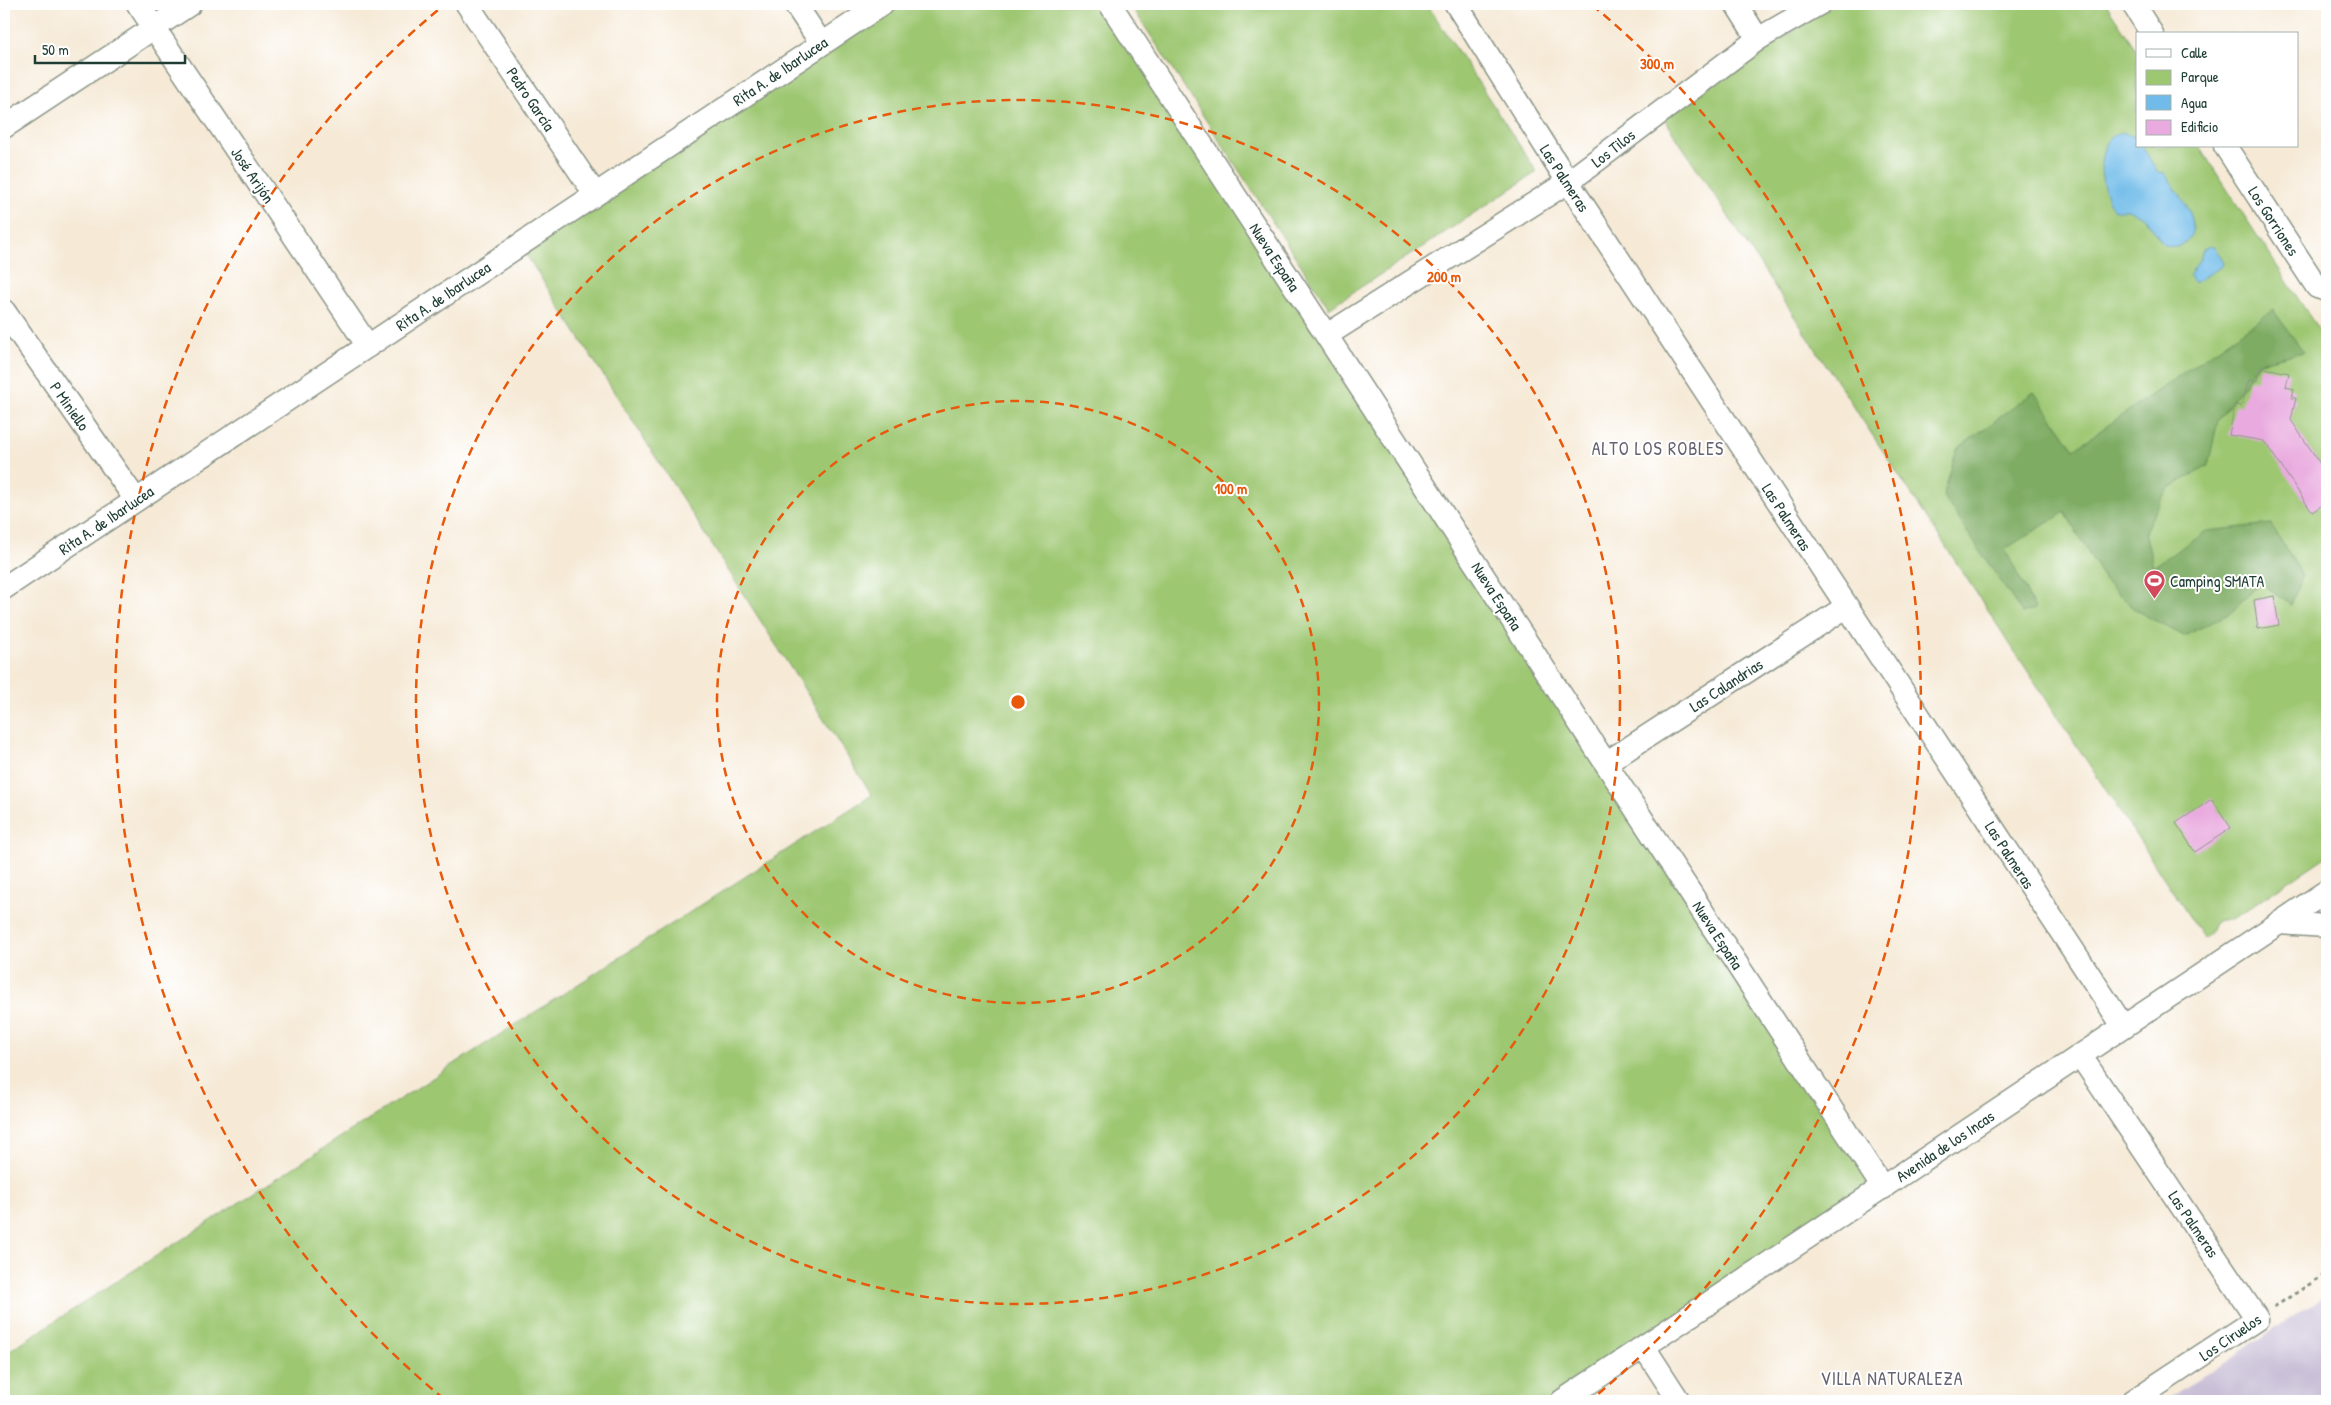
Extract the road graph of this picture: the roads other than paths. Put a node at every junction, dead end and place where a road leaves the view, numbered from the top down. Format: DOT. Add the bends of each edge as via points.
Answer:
graph roads {
  1 [pos="138,4"];
  2 [pos="190,4"];
  3 [pos="468,4"];
  4 [pos="795,4"];
  5 [pos="882,4"];
  6 [pos="1110,4"];
  7 [pos="1456,4"];
  8 [pos="1736,4"];
  9 [pos="1819,4"];
  10 [pos="2133,4"];
  11 [pos="154,27"];
  12 [pos="2151,32"];
  13 [pos="1758,39"];
  14 [pos="821,43"];
  15 [pos="4,127"];
  16 [pos="2226,148"];
  17 [pos="1568,182"];
  18 [pos="595,194"];
  19 [pos="2327,290"];
  20 [pos="4,311"];
  21 [pos="1327,335"];
  22 [pos="368,346"];
  23 [pos="136,500"];
  24 [pos="4,588"];
  25 [pos="1846,607"];
  26 [pos="1606,763"];
  27 [pos="2327,891"];
  28 [pos="2278,922"];
  29 [pos="2327,926"];
  30 [pos="2123,1026"];
  31 [pos="2080,1055"];
  32 [pos="1883,1188"];
  33 [pos="2257,1319"];
  34 [pos="1644,1347"];
  35 [pos="1562,1401"];
  36 [pos="1678,1401"];
  37 [pos="2133,1401"];
  1 -- 11 [label="street, José Arijón"];
  2 -- 11 [label="street"];
  3 -- 18 [label="street, Pedro García"];
  4 -- 14 [label="street"];
  5 -- 14 [label="street, Rita A. de Ibarlucea"];
  6 -- 21 [label="street, Nueva España"];
  7 -- 17 [label="street, Las Palmeras"];
  8 -- 13 [label="street"];
  9 -- 13 [label="street, Los Tilos"];
  10 -- 12 [label="street"];
  11 -- 15 [label="street"];
  11 -- 22 [label="street, José Arijón"];
  13 -- 17 [label="street, Los Tilos"];
  14 -- 18 [label="street, Rita A. de Ibarlucea"];
  16 -- 19 [label="street, Los Gorriones" via="2317,287"];
  17 -- 21 [label="street, Los Tilos"];
  17 -- 25 [label="street, Las Palmeras"];
  18 -- 22 [label="street, Rita A. de Ibarlucea"];
  20 -- 23 [label="street, P Miniello"];
  21 -- 26 [label="street, Nueva España"];
  22 -- 23 [label="street, Rita A. de Ibarlucea"];
  23 -- 24 [label="street, Rita A. de Ibarlucea"];
  25 -- 26 [label="street, Las Calandrias"];
  25 -- 30 [label="street, Las Palmeras"];
  26 -- 32 [label="street, Nueva España"];
  27 -- 28 [label="street, Avenida de los Incas"];
  28 -- 29 [label="street"];
  28 -- 30 [label="street, Avenida de los Incas"];
  30 -- 31 [label="street, Avenida de los Incas"];
  31 -- 32 [label="street, Avenida de los Incas"];
  31 -- 33 [label="street, Las Palmeras"];
  32 -- 34 [label="street, Avenida de los Incas"];
  33 -- 37 [label="street, Los Ciruelos"];
  34 -- 35 [label="street, Avenida de los Incas"];
  34 -- 36 [label="street"];
}
